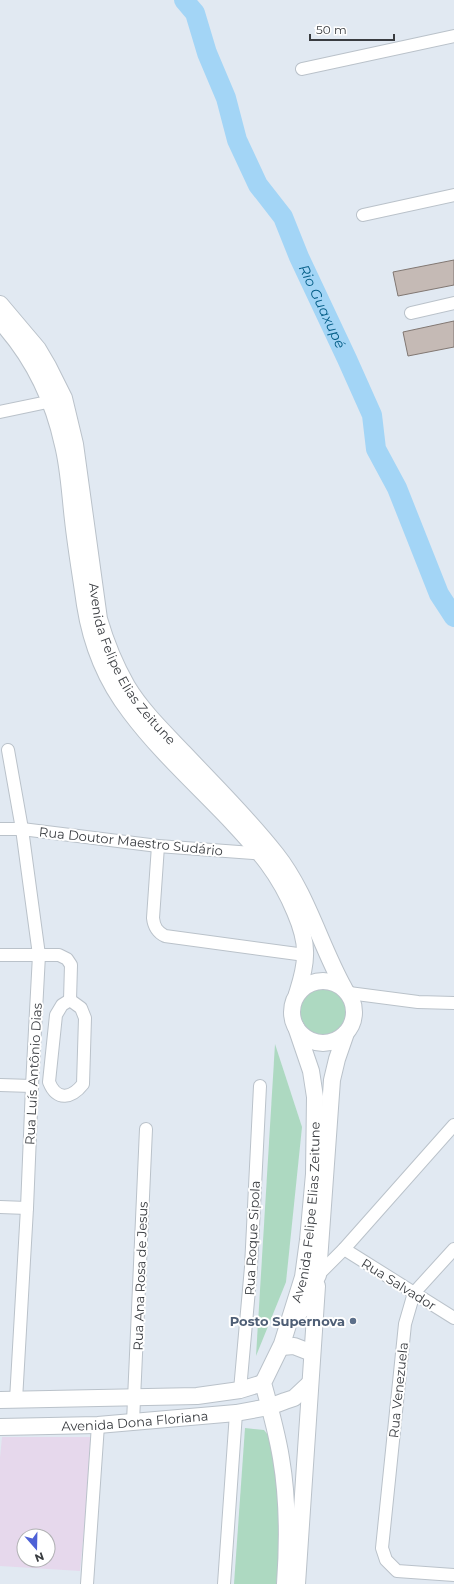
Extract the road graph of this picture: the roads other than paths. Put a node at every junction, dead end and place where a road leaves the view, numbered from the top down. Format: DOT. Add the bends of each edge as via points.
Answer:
graph roads {
  1 [pos="454,36"];
  2 [pos="302,69"];
  3 [pos="454,195"];
  4 [pos="363,215"];
  5 [pos="454,303"];
  6 [pos="0,304"];
  7 [pos="411,313"];
  8 [pos="0,321"];
  9 [pos="58,400"];
  10 [pos="0,412"];
  11 [pos="8,750"];
  12 [pos="0,829"];
  13 [pos="22,829"];
  14 [pos="158,846"];
  15 [pos="269,854"];
  16 [pos="0,955"];
  17 [pos="39,955"];
  18 [pos="306,955"];
  19 [pos="347,991"];
  20 [pos="297,994"];
  21 [pos="70,1000"];
  22 [pos="454,1003"];
  23 [pos="296,1027"];
  24 [pos="346,1033"];
  25 [pos="0,1085"];
  26 [pos="32,1086"];
  27 [pos="260,1086"];
  28 [pos="454,1125"];
  29 [pos="146,1129"];
  30 [pos="0,1207"];
  31 [pos="27,1208"];
  32 [pos="344,1249"];
  33 [pos="454,1249"];
  34 [pos="318,1275"];
  35 [pos="414,1293"];
  36 [pos="454,1318"];
  37 [pos="281,1346"];
  38 [pos="312,1353"];
  39 [pos="264,1383"];
  40 [pos="310,1383"];
  41 [pos="240,1390"];
  42 [pos="134,1398"];
  43 [pos="8,1400"];
  44 [pos="269,1406"];
  45 [pos="236,1413"];
  46 [pos="133,1422"];
  47 [pos="98,1425"];
  48 [pos="0,1427"];
  49 [pos="454,1575"];
  50 [pos="87,1584"];
  51 [pos="224,1584"];
  52 [pos="285,1584"];
  53 [pos="297,1584"];
  1 -- 2 [label="street"];
  3 -- 4 [label="street"];
  5 -- 7 [label="street"];
  6 -- 9 [label="main road, Avenida Felipe Elias Zeitune" via="38,349 48,366"];
  8 -- 9 [label="main road, Avenida Felipe Elias Zeitune"];
  9 -- 10 [label="street"];
  9 -- 15 [label="main road, Avenida Felipe Elias Zeitune" via="75,444 99,619 118,670 150,716 216,786"];
  11 -- 13 [label="street, Rua Luís Antônio Dias"];
  12 -- 13 [label="street, Rua Doutor Maestro Sudário"];
  13 -- 14 [label="street, Rua Doutor Maestro Sudário"];
  13 -- 17 [label="street, Rua Luís Antônio Dias"];
  14 -- 15 [label="street, Rua Doutor Maestro Sudário"];
  14 -- 18 [label="street" via="153,918 154,926 160,934"];
  15 -- 18 [label="main road, Avenida Felipe Elias Zeitune" via="273,870 292,904 303,934"];
  15 -- 19 [label="main road, Avenida Felipe Elias Zeitune" via="305,903 331,963"];
  16 -- 17 [label="street"];
  17 -- 21 [label="street" via="59,955 68,958 72,965"];
  17 -- 26 [label="street, Rua Luís Antônio Dias"];
  18 -- 20 [label="main road, Avenida Felipe Elias Zeitune"];
  19 -- 20 [label="main road" via="333,982 319,981 307,985"];
  19 -- 22 [label="street" via="418,1002"];
  19 -- 24 [label="main road" via="355,1013 351,1027"];
  20 -- 23 [label="main road" via="292,1006"];
  21 -- 21 [label="street" via="81,1008 85,1018 83,1084 72,1095 64,1096 56,1094 49,1082 56,1015 62,1005"];
  23 -- 24 [label="main road" via="306,1038 320,1043 334,1041"];
  23 -- 37 [label="main road, Avenida Felipe Elias Zeitune" via="314,1083 316,1134 306,1261"];
  24 -- 34 [label="main road, Avenida Felipe Elias Zeitune" via="332,1080"];
  25 -- 26 [label="street"];
  26 -- 31 [label="street, Rua Luís Antônio Dias"];
  27 -- 41 [label="street, Rua Roque Sipola" via="251,1267"];
  28 -- 32 [label="street"];
  29 -- 42 [label="street, Rua Ana Rosa de Jesus"];
  30 -- 31 [label="street"];
  31 -- 43 [label="street, Rua Luís Antônio Dias"];
  32 -- 34 [label="street"];
  32 -- 35 [label="street, Rua Salvador"];
  33 -- 35 [label="street, Rua Venezuela"];
  34 -- 37 [label="main road"];
  34 -- 38 [label="main road, Avenida Felipe Elias Zeitune"];
  35 -- 36 [label="street, Rua Salvador"];
  35 -- 49 [label="street, Rua Venezuela" via="405,1324 382,1548 386,1560 397,1571"];
  37 -- 38 [label="main road" via="294,1346"];
  37 -- 39 [label="main road, Avenida Felipe Elias Zeitune"];
  38 -- 40 [label="main road, Avenida Felipe Elias Zeitune"];
  39 -- 41 [label="main road, Avenida Dona Floriana"];
  39 -- 44 [label="main road"];
  40 -- 44 [label="main road, Avenida Dona Floriana" via="294,1398"];
  40 -- 53 [label="main road, Avenida Felipe Elias Zeitune"];
  41 -- 42 [label="main road, Avenida Dona Floriana" via="197,1396"];
  42 -- 43 [label="main road, Avenida Dona Floriana"];
  42 -- 46 [label="street, Rua Ana Rosa de Jesus"];
  44 -- 45 [label="main road, Avenida Dona Floriana"];
  44 -- 52 [label="main road" via="284,1482 287,1542"];
  45 -- 46 [label="main road, Avenida Dona Floriana"];
  45 -- 51 [label="street"];
  46 -- 47 [label="main road, Avenida Dona Floriana"];
  47 -- 48 [label="main road, Avenida Dona Floriana"];
  47 -- 50 [label="street"];
}
